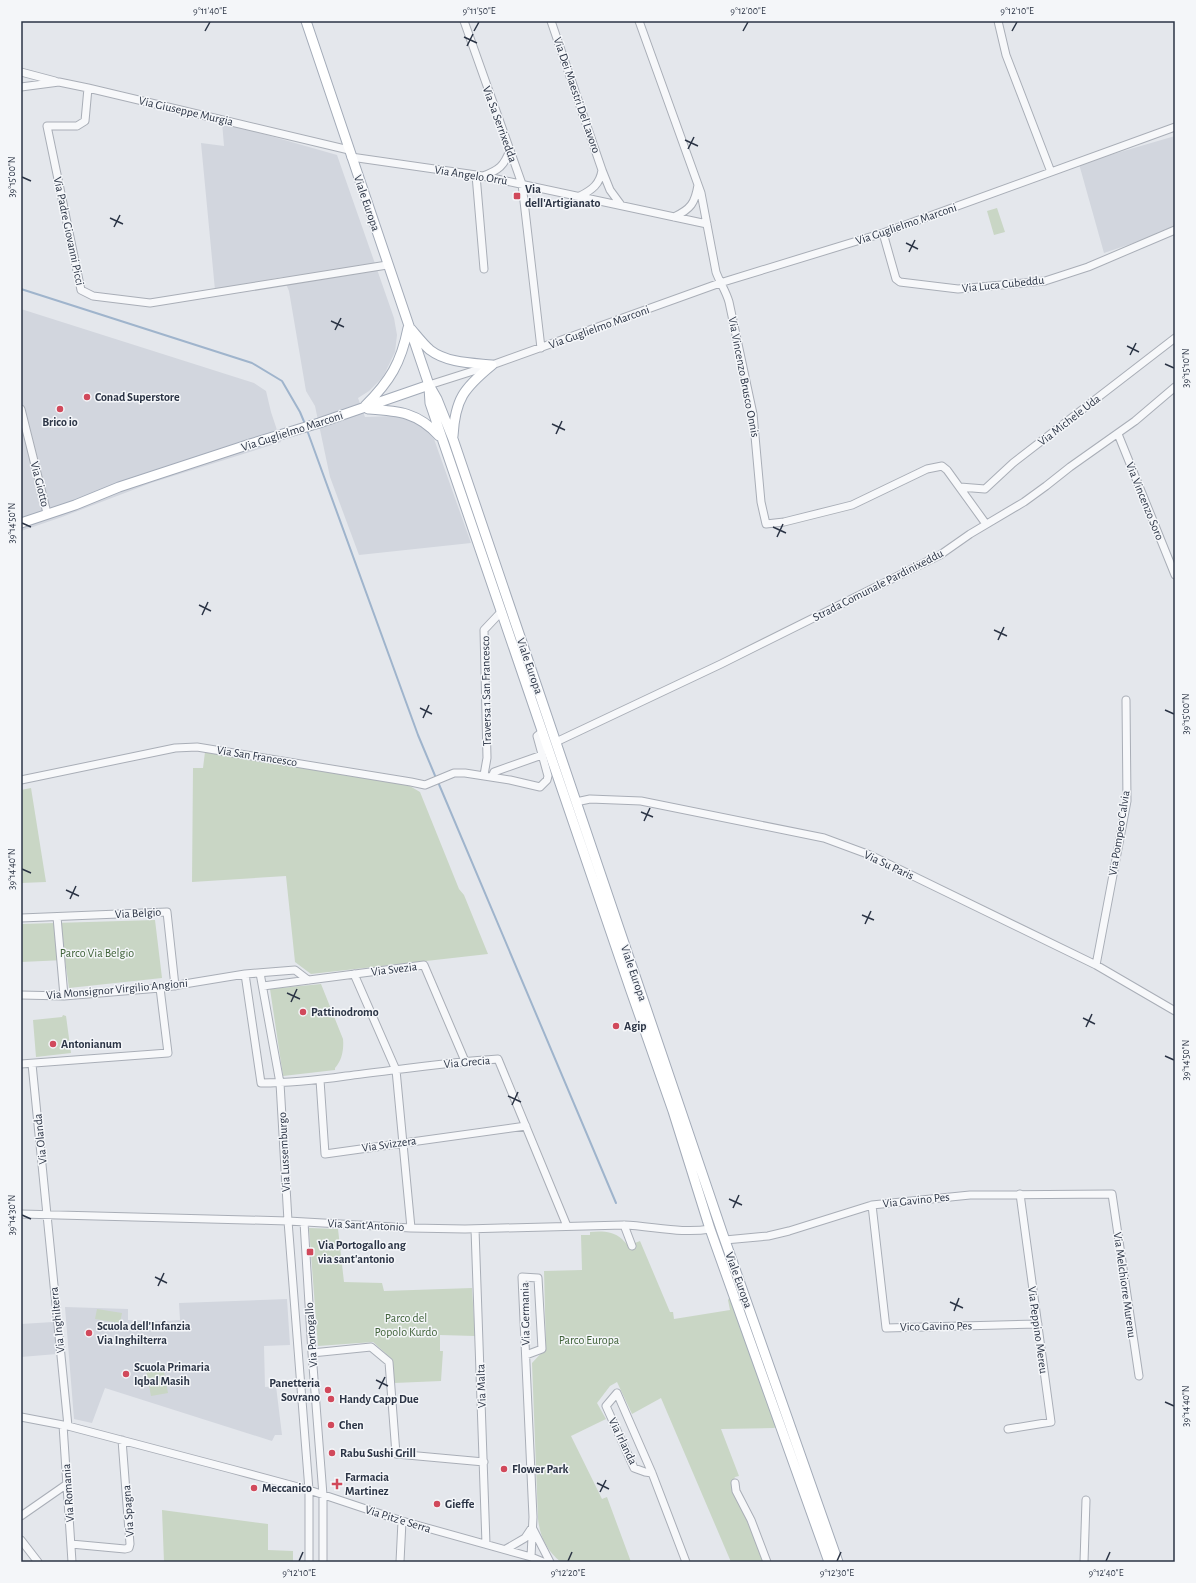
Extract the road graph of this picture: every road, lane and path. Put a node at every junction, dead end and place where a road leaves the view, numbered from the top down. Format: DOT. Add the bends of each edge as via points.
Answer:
graph roads {
  1 [pos="306,21"];
  2 [pos="464,21"];
  3 [pos="551,21"];
  4 [pos="639,21"];
  5 [pos="998,21"];
  6 [pos="21,72"];
  7 [pos="59,82"];
  8 [pos="21,87"];
  9 [pos="88,88"];
  10 [pos="1175,127"];
  11 [pos="510,150"];
  12 [pos="350,154"];
  13 [pos="602,170"];
  14 [pos="1051,172"];
  15 [pos="479,175"];
  16 [pos="522,184"];
  17 [pos="698,185"];
  18 [pos="580,196"];
  19 [pos="620,205"];
  20 [pos="674,217"];
  21 [pos="707,224"];
  22 [pos="1175,230"];
  23 [pos="883,233"];
  24 [pos="387,265"];
  25 [pos="484,269"];
  26 [pos="720,283"];
  27 [pos="409,327"];
  28 [pos="1175,338"];
  29 [pos="541,348"];
  30 [pos="492,365"];
  31 [pos="429,386"];
  32 [pos="1175,387"];
  33 [pos="362,408"];
  34 [pos="21,409"];
  35 [pos="1118,434"];
  36 [pos="442,439"];
  37 [pos="452,439"];
  38 [pos="960,488"];
  39 [pos="47,513"];
  40 [pos="21,523"];
  41 [pos="986,524"];
  42 [pos="1173,567"];
  43 [pos="1175,575"];
  44 [pos="501,612"];
  45 [pos="1126,700"];
  46 [pos="542,732"];
  47 [pos="556,742"];
  48 [pos="542,755"];
  49 [pos="484,775"];
  50 [pos="492,777"];
  51 [pos="21,780"];
  52 [pos="576,802"];
  53 [pos="57,917"];
  54 [pos="21,918"];
  55 [pos="1096,965"];
  56 [pos="260,972"];
  57 [pos="245,974"];
  58 [pos="354,974"];
  59 [pos="308,980"];
  60 [pos="175,986"];
  61 [pos="263,986"];
  62 [pos="160,988"];
  63 [pos="21,995"];
  64 [pos="64,996"];
  65 [pos="1175,1011"];
  66 [pos="465,1061"];
  67 [pos="21,1064"];
  68 [pos="32,1064"];
  69 [pos="396,1070"];
  70 [pos="320,1080"];
  71 [pos="280,1083"];
  72 [pos="526,1126"];
  73 [pos="403,1142"];
  74 [pos="1020,1194"];
  75 [pos="1112,1194"];
  76 [pos="872,1205"];
  77 [pos="21,1214"];
  78 [pos="47,1214"];
  79 [pos="288,1221"];
  80 [pos="304,1222"];
  81 [pos="624,1225"];
  82 [pos="566,1226"];
  83 [pos="411,1228"];
  84 [pos="475,1229"];
  85 [pos="710,1229"];
  86 [pos="725,1240"];
  87 [pos="632,1246"];
  88 [pos="1038,1324"];
  89 [pos="312,1353"];
  90 [pos="526,1355"];
  91 [pos="1139,1376"];
  92 [pos="21,1417"];
  93 [pos="66,1425"];
  94 [pos="1008,1429"];
  95 [pos="122,1440"];
  96 [pos="484,1462"];
  97 [pos="652,1473"];
  98 [pos="735,1483"];
  99 [pos="67,1484"];
  100 [pos="309,1490"];
  101 [pos="322,1495"];
  102 [pos="1086,1500"];
  103 [pos="21,1516"];
  104 [pos="402,1521"];
  105 [pos="532,1527"];
  106 [pos="21,1540"];
  107 [pos="71,1544"];
  108 [pos="486,1544"];
  109 [pos="506,1549"];
  110 [pos="531,1557"];
  111 [pos="38,1562"];
  112 [pos="72,1562"];
  113 [pos="309,1562"];
  114 [pos="323,1562"];
  115 [pos="400,1562"];
  116 [pos="543,1562"];
  117 [pos="550,1562"];
  118 [pos="686,1562"];
  119 [pos="767,1562"];
  120 [pos="829,1562"];
  121 [pos="838,1562"];
  122 [pos="1084,1562"];
  1 -- 12 [label="main road, Viale Europa"];
  2 -- 11 [label="street, Via Sa Serrixedda"];
  3 -- 13 [label="street, Via Dei Maestri Del Lavoro"];
  4 -- 17 [label="street"];
  5 -- 14 [label="street" via="1006,55"];
  6 -- 7 [label="street"];
  7 -- 8 [label="street, Via Giuseppe Murgia"];
  7 -- 9 [label="street, Via Giuseppe Murgia"];
  9 -- 12 [label="street, Via Giuseppe Murgia"];
  9 -- 24 [label="street, Via Padre Giovanni Picci" via="85,121 77,126 48,126 81,290 93,296 150,304"];
  10 -- 14 [label="street, Via Guglielmo Marconi"];
  11 -- 15 [label="street" via="498,170"];
  11 -- 16 [label="street, Via Sa Serrixedda"];
  12 -- 15 [label="street, Via Angelo Orrù"];
  12 -- 24 [label="main road, Viale Europa"];
  13 -- 18 [label="street" via="594,188"];
  13 -- 19 [label="street, Via Dei Maestri Del Lavoro" via="610,190"];
  14 -- 23 [label="street, Via Guglielmo Marconi"];
  15 -- 16 [label="street, Via Angelo Orrù"];
  15 -- 25 [label="street"];
  16 -- 18 [label="street, Via Angelo Orrù"];
  16 -- 29 [label="street, Via Sa Serrixedda"];
  17 -- 20 [label="street" via="690,207"];
  17 -- 21 [label="street"];
  18 -- 19 [label="street, Via Angelo Orrù"];
  19 -- 20 [label="street, Via Angelo Orrù"];
  20 -- 21 [label="street, Via Angelo Orrù"];
  21 -- 26 [label="street"];
  22 -- 23 [label="street, Via Luca Cubeddu" via="1088,267 1045,281 958,289 900,282 896,279"];
  23 -- 26 [label="street, Via Guglielmo Marconi"];
  24 -- 27 [label="main road, Viale Europa"];
  26 -- 29 [label="street, Via Guglielmo Marconi"];
  26 -- 38 [label="street, Via Vincenzo Brusco Onnis" via="729,302 753,414 766,524 852,505 927,468 937,466 947,470"];
  27 -- 30 [label="main road" via="428,349 437,354 463,362"];
  27 -- 31 [label="main road, Viale Europa"];
  27 -- 33 [label="main road" via="394,372"];
  28 -- 38 [label="street, Via Michele Uda" via="1013,463 985,489"];
  29 -- 30 [label="street, Via Guglielmo Marconi"];
  30 -- 31 [label="street, Via Guglielmo Marconi"];
  30 -- 37 [label="main road" via="467,388 455,412"];
  31 -- 33 [label="main road, Via Guglielmo Marconi"];
  31 -- 36 [label="main road, Viale Europa" via="430,403"];
  31 -- 37 [label="main road, Viale Europa" via="437,399"];
  32 -- 35 [label="street, Strada Comunale Pardinixeddu"];
  33 -- 36 [label="main road" via="403,413 417,418 429,425"];
  33 -- 39 [label="main road, Via Guglielmo Marconi"];
  34 -- 39 [label="street, Via Giotto"];
  35 -- 41 [label="street, Strada Comunale Pardinixeddu" via="1024,502"];
  35 -- 42 [label="street, Via Vincenzo Soro"];
  36 -- 44 [label="main road, Viale Europa"];
  37 -- 47 [label="main road, Viale Europa"];
  38 -- 41 [label="street, Via Vincenzo Brusco Onnis"];
  39 -- 40 [label="main road, Via Guglielmo Marconi"];
  41 -- 47 [label="street, Strada Comunale Pardinixeddu" via="940,555 721,664"];
  42 -- 43 [label="street, Via Vincenzo Soro"];
  44 -- 46 [label="main road, Viale Europa"];
  44 -- 49 [label="street, Traversa 1 San Francesco" via="484,630 487,758"];
  45 -- 55 [label="street, Via Pompeo Calvia" via="1127,801"];
  46 -- 48 [label="street, Via San Francesco" via="537,736"];
  46 -- 85 [label="main road, Viale Europa" via="673,1111"];
  47 -- 52 [label="main road, Viale Europa"];
  48 -- 50 [label="street" via="494,772"];
  48 -- 50 [label="street, Via San Francesco" via="548,776 540,787"];
  49 -- 50 [label="street, Via San Francesco"];
  49 -- 51 [label="street, Via San Francesco" via="454,773 425,785 197,747 175,748"];
  52 -- 55 [label="street, Via Su Paris" via="590,799 641,801 824,838 870,855"];
  52 -- 86 [label="main road, Viale Europa"];
  53 -- 54 [label="street, Via Belgio"];
  53 -- 60 [label="street, Via Belgio" via="167,912"];
  53 -- 64 [label="street"];
  55 -- 65 [label="street, Via Su Paris"];
  56 -- 57 [label="street, Via Monsignor Virgilio Angioni"];
  56 -- 59 [label="street" via="295,970"];
  56 -- 61 [label="street, Via Lussemburgo"];
  57 -- 60 [label="street, Via Monsignor Virgilio Angioni"];
  57 -- 71 [label="street" via="261,1083"];
  58 -- 59 [label="street, Via Svezia"];
  58 -- 66 [label="street, Via Svezia" via="424,965"];
  58 -- 69 [label="street"];
  59 -- 61 [label="street, Via Svezia"];
  60 -- 62 [label="street, Via Monsignor Virgilio Angioni"];
  61 -- 71 [label="street, Via Lussemburgo"];
  62 -- 64 [label="street, Via Monsignor Virgilio Angioni"];
  62 -- 68 [label="street" via="168,1053"];
  63 -- 64 [label="street, Via Monsignor Virgilio Angioni"];
  66 -- 69 [label="street, Via Grecia"];
  66 -- 72 [label="street, Via Grecia" via="498,1059"];
  67 -- 68 [label="street"];
  68 -- 78 [label="street, Via Olanda"];
  69 -- 70 [label="street, Via Grecia"];
  69 -- 73 [label="street"];
  70 -- 71 [label="street, Via Grecia"];
  70 -- 73 [label="street, Via Svizzera" via="325,1154"];
  71 -- 79 [label="street, Via Lussemburgo"];
  72 -- 73 [label="street, Via Svizzera"];
  72 -- 82 [label="street, Via Grecia"];
  73 -- 83 [label="street"];
  74 -- 75 [label="street, Via Gavino Pes"];
  74 -- 76 [label="street, Via Gavino Pes" via="970,1195"];
  74 -- 88 [label="street, Via Peppino Mereu"];
  75 -- 91 [label="street, Via Melchiorre Murenu"];
  76 -- 86 [label="street, Via Gavino Pes" via="775,1234"];
  76 -- 88 [label="street, Vico Gavino Pes" via="886,1328"];
  77 -- 78 [label="street, Via Sant'Antonio"];
  78 -- 79 [label="street, Via Sant'Antonio"];
  78 -- 93 [label="street, Via Inghilterra"];
  79 -- 80 [label="street, Via Sant'Antonio"];
  79 -- 100 [label="street, Via Portogallo"];
  80 -- 83 [label="street, Via Sant'Antonio"];
  80 -- 89 [label="street, Via Portogallo"];
  81 -- 82 [label="street, Via Sant'Antonio"];
  81 -- 85 [label="street, Via Sant'Antonio" via="678,1230"];
  81 -- 87 [label="street"];
  82 -- 84 [label="street, Via Sant'Antonio"];
  83 -- 84 [label="street, Via Sant'Antonio"];
  84 -- 96 [label="street, Via Malta"];
  85 -- 120 [label="main road, Viale Europa"];
  86 -- 121 [label="main road, Viale Europa"];
  88 -- 94 [label="street, Via Peppino Mereu" via="1051,1422"];
  89 -- 96 [label="street" via="371,1347 388,1362 396,1454"];
  89 -- 101 [label="street, Via Portogallo"];
  90 -- 90 [label="street, Via Germania" via="542,1348 538,1278 522,1277"];
  90 -- 105 [label="street, Via Germania"];
  92 -- 93 [label="street, Via Pitz'e Serra"];
  93 -- 95 [label="street, Via Pitz'e Serra"];
  93 -- 99 [label="street, Via Romania"];
  95 -- 100 [label="street, Via Pitz'e Serra"];
  95 -- 107 [label="street, Via Spagna" via="129,1548"];
  96 -- 108 [label="street, Via Malta"];
  97 -- 97 [label="street, Via Irlanda" via="636,1436 617,1393 606,1406 634,1468"];
  97 -- 118 [label="street, Via Irlanda"];
  98 -- 119 [label="street"];
  99 -- 103 [label="street"];
  99 -- 107 [label="street, Via Romania"];
  100 -- 101 [label="street, Via Pitz'e Serra"];
  100 -- 113 [label="street, Via Portogallo"];
  101 -- 104 [label="street, Via Pitz'e Serra"];
  101 -- 114 [label="street, Via Portogallo"];
  102 -- 122 [label="street"];
  104 -- 108 [label="street, Via Pitz'e Serra"];
  104 -- 115 [label="street"];
  105 -- 109 [label="street" via="525,1538"];
  105 -- 110 [label="street, Via Germania"];
  105 -- 117 [label="street, Via Germania"];
  106 -- 111 [label="street"];
  107 -- 112 [label="street, Via Romania"];
  108 -- 109 [label="street, Via Pitz'e Serra"];
  109 -- 110 [label="street, Via Pitz'e Serra"];
  110 -- 116 [label="street, Via Pitz'e Serra"];
}
